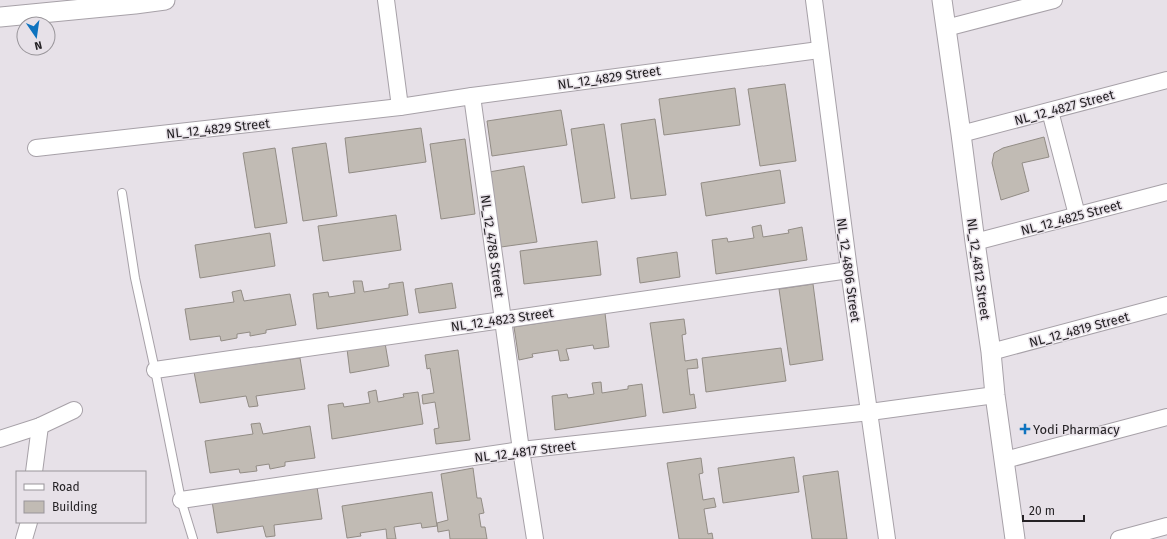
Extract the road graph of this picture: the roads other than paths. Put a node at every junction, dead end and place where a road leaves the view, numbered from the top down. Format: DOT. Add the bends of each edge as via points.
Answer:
graph roads {
  1 [pos="165,0"];
  2 [pos="386,0"];
  3 [pos="814,0"];
  4 [pos="942,0"];
  5 [pos="1054,0"];
  6 [pos="135,2"];
  7 [pos="0,17"];
  8 [pos="946,28"];
  9 [pos="819,50"];
  10 [pos="1167,80"];
  11 [pos="472,96"];
  12 [pos="400,107"];
  13 [pos="1050,111"];
  14 [pos="961,134"];
  15 [pos="36,148"];
  16 [pos="1167,192"];
  17 [pos="122,193"];
  18 [pos="1077,215"];
  19 [pos="975,242"];
  20 [pos="849,270"];
  21 [pos="1167,305"];
  22 [pos="502,319"];
  23 [pos="991,352"];
  24 [pos="155,370"];
  25 [pos="995,395"];
  26 [pos="74,410"];
  27 [pos="870,412"];
  28 [pos="1167,417"];
  29 [pos="40,426"];
  30 [pos="0,439"];
  31 [pos="521,450"];
  32 [pos="1004,460"];
  33 [pos="34,471"];
  34 [pos="181,500"];
  35 [pos="29,523"];
  36 [pos="1167,526"];
  37 [pos="24,539"];
  38 [pos="193,539"];
  39 [pos="535,539"];
  40 [pos="887,539"];
  41 [pos="1015,539"];
  42 [pos="1119,539"];
  1 -- 6 [label="street"];
  2 -- 12 [label="street"];
  3 -- 9 [label="street, NL_12_4806 Street"];
  4 -- 8 [label="street, NL_12_4812 Street"];
  5 -- 8 [label="street"];
  6 -- 7 [label="street"];
  8 -- 14 [label="street, NL_12_4812 Street"];
  9 -- 11 [label="street, NL_12_4829 Street"];
  9 -- 20 [label="street, NL_12_4806 Street"];
  10 -- 13 [label="street, NL_12_4827 Street"];
  11 -- 12 [label="street, NL_12_4829 Street"];
  11 -- 22 [label="street, NL_12_4788 Street"];
  12 -- 15 [label="street, NL_12_4829 Street"];
  13 -- 14 [label="street, NL_12_4827 Street"];
  13 -- 18 [label="street"];
  14 -- 19 [label="street, NL_12_4812 Street"];
  16 -- 18 [label="street, NL_12_4825 Street"];
  17 -- 24 [label="lane" via="135,278"];
  18 -- 19 [label="street, NL_12_4825 Street"];
  19 -- 23 [label="street, NL_12_4812 Street"];
  20 -- 22 [label="street, NL_12_4823 Street"];
  20 -- 27 [label="street, NL_12_4806 Street"];
  21 -- 23 [label="street, NL_12_4819 Street"];
  22 -- 24 [label="street, NL_12_4823 Street"];
  22 -- 31 [label="street, NL_12_4788 Street"];
  23 -- 25 [label="street, NL_12_4812 Street"];
  24 -- 34 [label="lane"];
  25 -- 27 [label="street, NL_12_4817 Street"];
  25 -- 32 [label="street, NL_12_4812 Street"];
  26 -- 29 [label="street"];
  27 -- 31 [label="street, NL_12_4817 Street"];
  27 -- 40 [label="street, NL_12_4806 Street"];
  28 -- 32 [label="street"];
  29 -- 30 [label="street"];
  29 -- 33 [label="street"];
  31 -- 34 [label="street, NL_12_4817 Street"];
  31 -- 39 [label="street, NL_12_4788 Street"];
  32 -- 41 [label="street, NL_12_4812 Street"];
  34 -- 38 [label="lane"];
  35 -- 37 [label="street"];
  36 -- 42 [label="street"];
}
